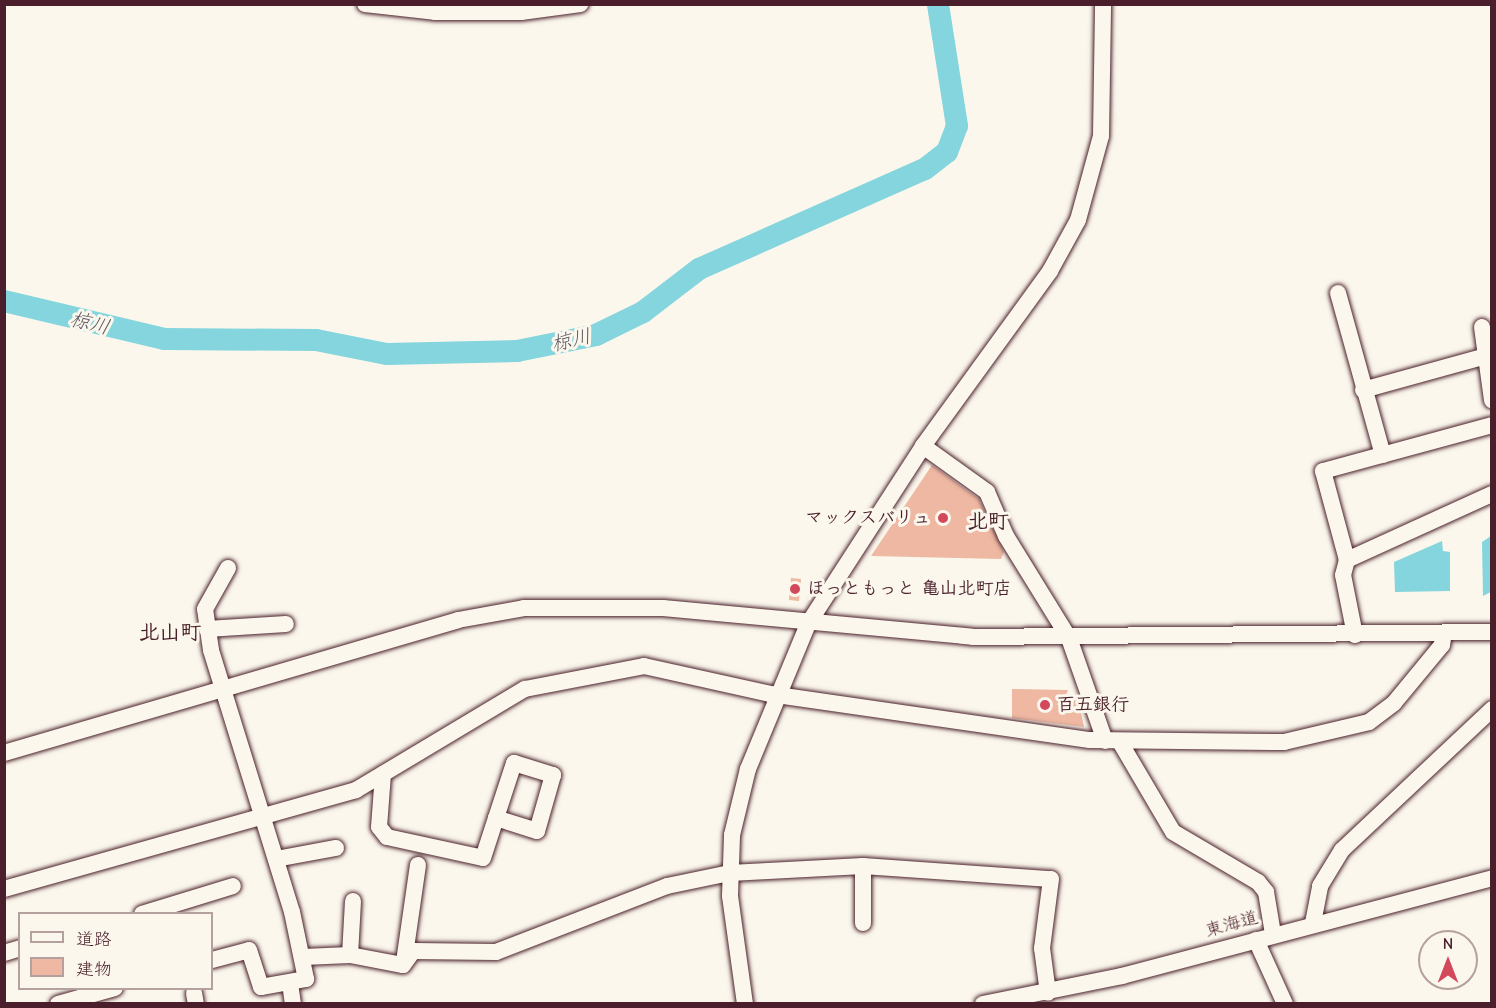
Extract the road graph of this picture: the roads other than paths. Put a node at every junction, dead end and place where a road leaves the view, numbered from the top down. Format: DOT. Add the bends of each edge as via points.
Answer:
graph roads {
  1 [pos="365,4"];
  2 [pos="580,4"];
  3 [pos="1103,4"];
  4 [pos="521,8"];
  5 [pos="1338,294"];
  6 [pos="1482,327"];
  7 [pos="1484,357"];
  8 [pos="1364,390"];
  9 [pos="1491,400"];
  10 [pos="1491,424"];
  11 [pos="923,446"];
  12 [pos="1383,455"];
  13 [pos="1491,494"];
  14 [pos="1347,560"];
  15 [pos="228,568"];
  16 [pos="286,624"];
  17 [pos="808,624"];
  18 [pos="207,629"];
  19 [pos="1491,632"];
  20 [pos="1444,633"];
  21 [pos="1355,635"];
  22 [pos="1069,638"];
  23 [pos="222,687"];
  24 [pos="779,695"];
  25 [pos="1491,709"];
  26 [pos="1112,741"];
  27 [pos="4,753"];
  28 [pos="383,774"];
  29 [pos="263,816"];
  30 [pos="496,818"];
  31 [pos="336,848"];
  32 [pos="276,859"];
  33 [pos="418,865"];
  34 [pos="863,866"];
  35 [pos="730,873"];
  36 [pos="1491,878"];
  37 [pos="233,886"];
  38 [pos="4,890"];
  39 [pos="354,901"];
  40 [pos="148,912"];
  41 [pos="863,922"];
  42 [pos="1313,923"];
  43 [pos="1273,934"];
  44 [pos="1256,940"];
  45 [pos="350,955"];
  46 [pos="303,957"];
  47 [pos="213,960"];
  48 [pos="403,965"];
  49 [pos="290,983"];
  50 [pos="108,990"];
  51 [pos="1048,993"];
  52 [pos="58,1004"];
  53 [pos="293,1004"];
  54 [pos="745,1004"];
  55 [pos="983,1004"];
  56 [pos="1285,1004"];
  1 -- 4 [label="street" via="435,12"];
  2 -- 4 [label="street"];
  3 -- 11 [label="street" via="1101,136 1078,220 1050,271"];
  5 -- 8 [label="street"];
  6 -- 7 [label="street"];
  7 -- 8 [label="street"];
  7 -- 9 [label="street"];
  8 -- 12 [label="street"];
  10 -- 12 [label="street"];
  11 -- 17 [label="street"];
  11 -- 22 [label="street" via="987,492 1006,536"];
  12 -- 14 [label="street" via="1323,471"];
  13 -- 14 [label="street"];
  14 -- 21 [label="street" via="1343,574"];
  15 -- 18 [label="street" via="204,609"];
  16 -- 18 [label="street" via="265,630"];
  17 -- 22 [label="street" via="973,637"];
  17 -- 23 [label="street" via="612,605 524,608 458,620"];
  17 -- 24 [label="street"];
  18 -- 23 [label="street"];
  19 -- 20 [label="street"];
  20 -- 21 [label="street"];
  20 -- 26 [label="street" via="1442,645 1394,703 1352,729 1284,742"];
  21 -- 22 [label="street"];
  22 -- 26 [label="street"];
  23 -- 27 [label="street"];
  23 -- 29 [label="street"];
  24 -- 26 [label="street"];
  24 -- 28 [label="street" via="652,666 525,689"];
  24 -- 35 [label="street" via="740,791"];
  25 -- 42 [label="street" via="1342,850 1320,886"];
  26 -- 43 [label="street" via="1173,832 1258,882 1266,892"];
  28 -- 29 [label="street" via="356,790"];
  28 -- 30 [label="street" via="379,827 387,837 483,858"];
  29 -- 32 [label="street"];
  29 -- 38 [label="street"];
  31 -- 32 [label="street"];
  32 -- 46 [label="street"];
  33 -- 48 [label="street"];
  34 -- 35 [label="street"];
  34 -- 41 [label="street"];
  34 -- 51 [label="street" via="1051,879 1042,948"];
  35 -- 48 [label="street" via="641,893 548,936 496,952 413,951"];
  35 -- 54 [label="street" via="731,920"];
  36 -- 42 [label="street, 東海道"];
  37 -- 40 [label="street"];
  39 -- 45 [label="street"];
  42 -- 43 [label="street, 東海道"];
  43 -- 44 [label="street, 東海道"];
  44 -- 51 [label="street, 東海道"];
  44 -- 56 [label="street"];
  45 -- 46 [label="street"];
  45 -- 48 [label="street"];
  46 -- 49 [label="street" via="306,979"];
  47 -- 49 [label="street" via="249,950 261,987"];
  49 -- 53 [label="street"];
  50 -- 52 [label="street"];
  51 -- 55 [label="street, 東海道"];
}
